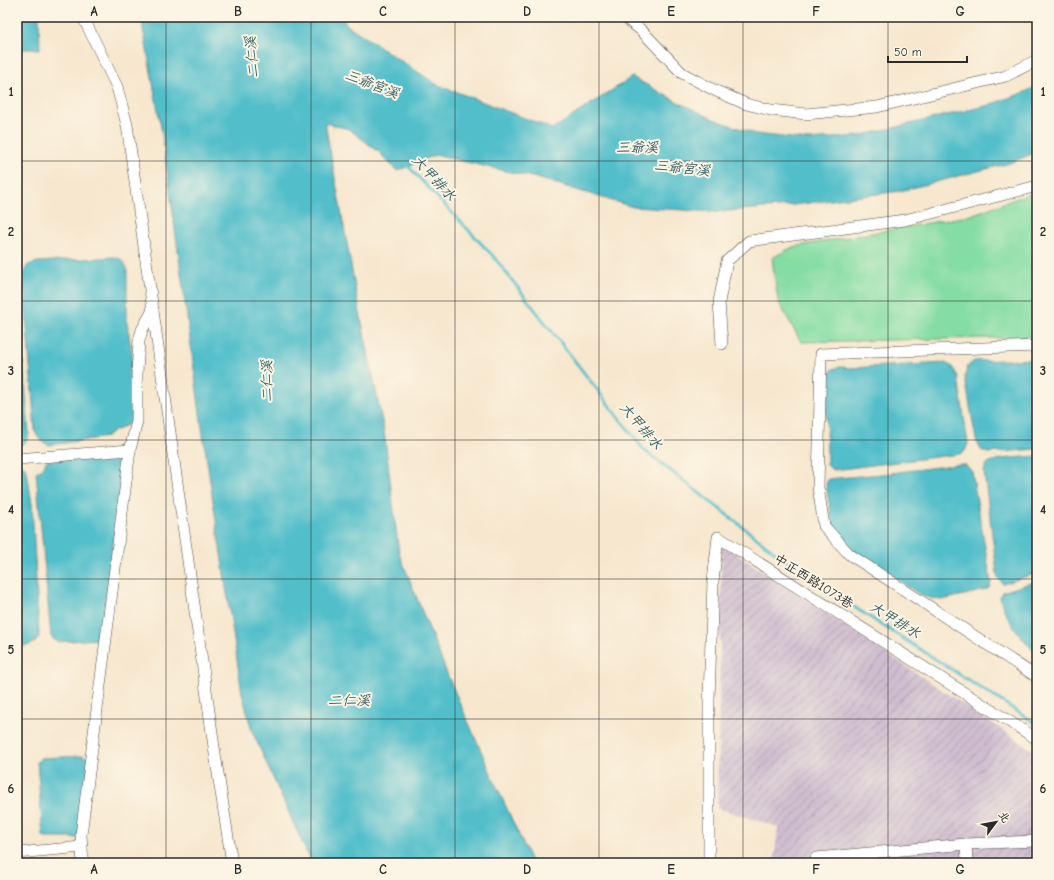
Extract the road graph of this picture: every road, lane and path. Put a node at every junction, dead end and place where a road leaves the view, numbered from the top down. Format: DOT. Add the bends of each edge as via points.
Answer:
graph roads {
  1 [pos="83,17"];
  2 [pos="624,17"];
  3 [pos="1037,60"];
  4 [pos="1037,186"];
  5 [pos="153,310"];
  6 [pos="722,344"];
  7 [pos="1037,346"];
  8 [pos="130,450"];
  9 [pos="17,458"];
  10 [pos="1037,677"];
  11 [pos="1037,740"];
  12 [pos="1037,841"];
  13 [pos="966,844"];
  14 [pos="82,847"];
  15 [pos="17,852"];
  16 [pos="816,858"];
  17 [pos="83,863"];
  18 [pos="232,863"];
  19 [pos="709,863"];
  20 [pos="967,863"];
  1 -- 5 [label="street" via="117,87 127,125"];
  2 -- 3 [label="street" via="641,30 682,73 746,104 806,114 884,106 1006,76"];
  4 -- 6 [label="street" via="905,220 749,241 727,261 719,302"];
  5 -- 8 [label="street" via="139,341 137,421"];
  5 -- 18 [label="street"];
  7 -- 10 [label="street" via="821,354 818,487 824,526 849,554"];
  8 -- 9 [label="street"];
  8 -- 14 [label="street" via="81,835"];
  11 -- 19 [label="street, 中正西路1073巷" via="718,537 713,581 709,699"];
  12 -- 13 [label="street"];
  13 -- 16 [label="street"];
  13 -- 20 [label="street"];
  14 -- 15 [label="street"];
  14 -- 17 [label="street"];
}
